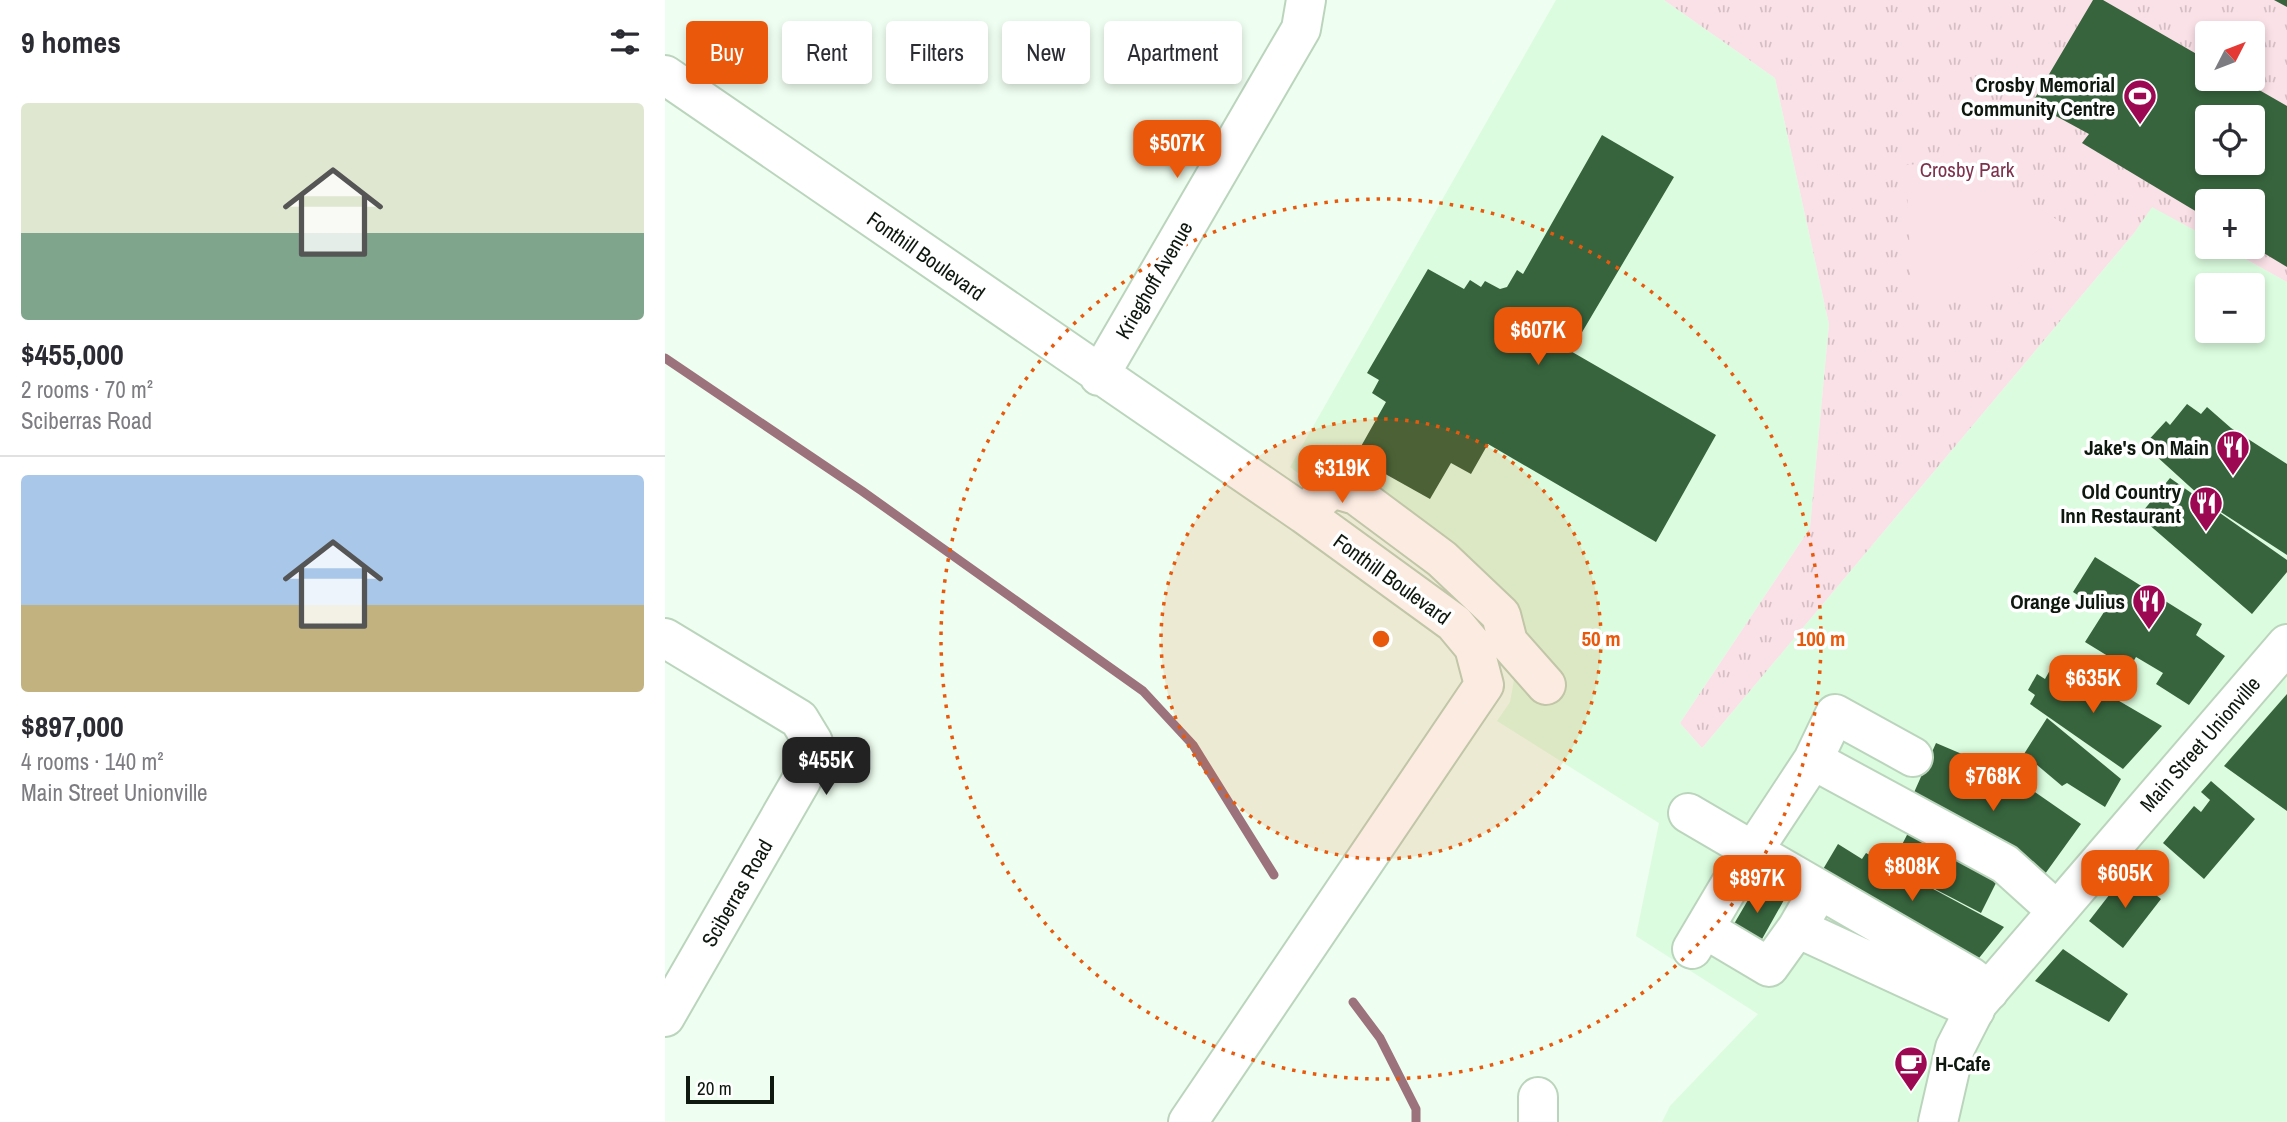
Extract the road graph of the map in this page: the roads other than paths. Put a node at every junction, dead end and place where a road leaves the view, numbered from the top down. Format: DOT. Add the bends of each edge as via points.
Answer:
graph roads {
  1 [pos="1306,0"];
  2 [pos="665,75"];
  3 [pos="1099,376"];
  4 [pos="1304,514"];
  5 [pos="665,638"];
  6 [pos="2287,644"];
  7 [pos="1546,685"];
  8 [pos="1913,757"];
  9 [pos="1813,760"];
  10 [pos="1688,813"];
  11 [pos="1753,851"];
  12 [pos="1819,890"];
  13 [pos="2057,911"];
  14 [pos="1797,928"];
  15 [pos="1982,1000"];
  16 [pos="665,1017"];
  17 [pos="1188,1122"];
  18 [pos="1938,1122"];
  1 -- 3 [label="street, Krieghoff Avenue" via="1301,29"];
  2 -- 3 [label="street, Fonthill Boulevard"];
  3 -- 4 [label="street, Fonthill Boulevard"];
  4 -- 7 [label="street" via="1332,488 1356,495 1443,559 1501,615 1508,642"];
  4 -- 17 [label="street, Fonthill Boulevard" via="1454,624 1475,647 1484,685"];
  5 -- 16 [label="street, Sciberras Road" via="799,719 813,742 801,781"];
  6 -- 13 [label="street, Main Street Unionville"];
  8 -- 9 [label="street" via="1835,714"];
  9 -- 11 [label="street"];
  9 -- 13 [label="street" via="2005,864"];
  10 -- 11 [label="street"];
  11 -- 12 [label="street"];
  11 -- 14 [label="street" via="1699,939 1769,967"];
  12 -- 14 [label="street"];
  12 -- 15 [label="street" via="1971,977"];
  13 -- 15 [label="street, Main Street Unionville"];
  14 -- 15 [label="street"];
  15 -- 18 [label="street, Main Street Unionville" via="1955,1048"];
}
